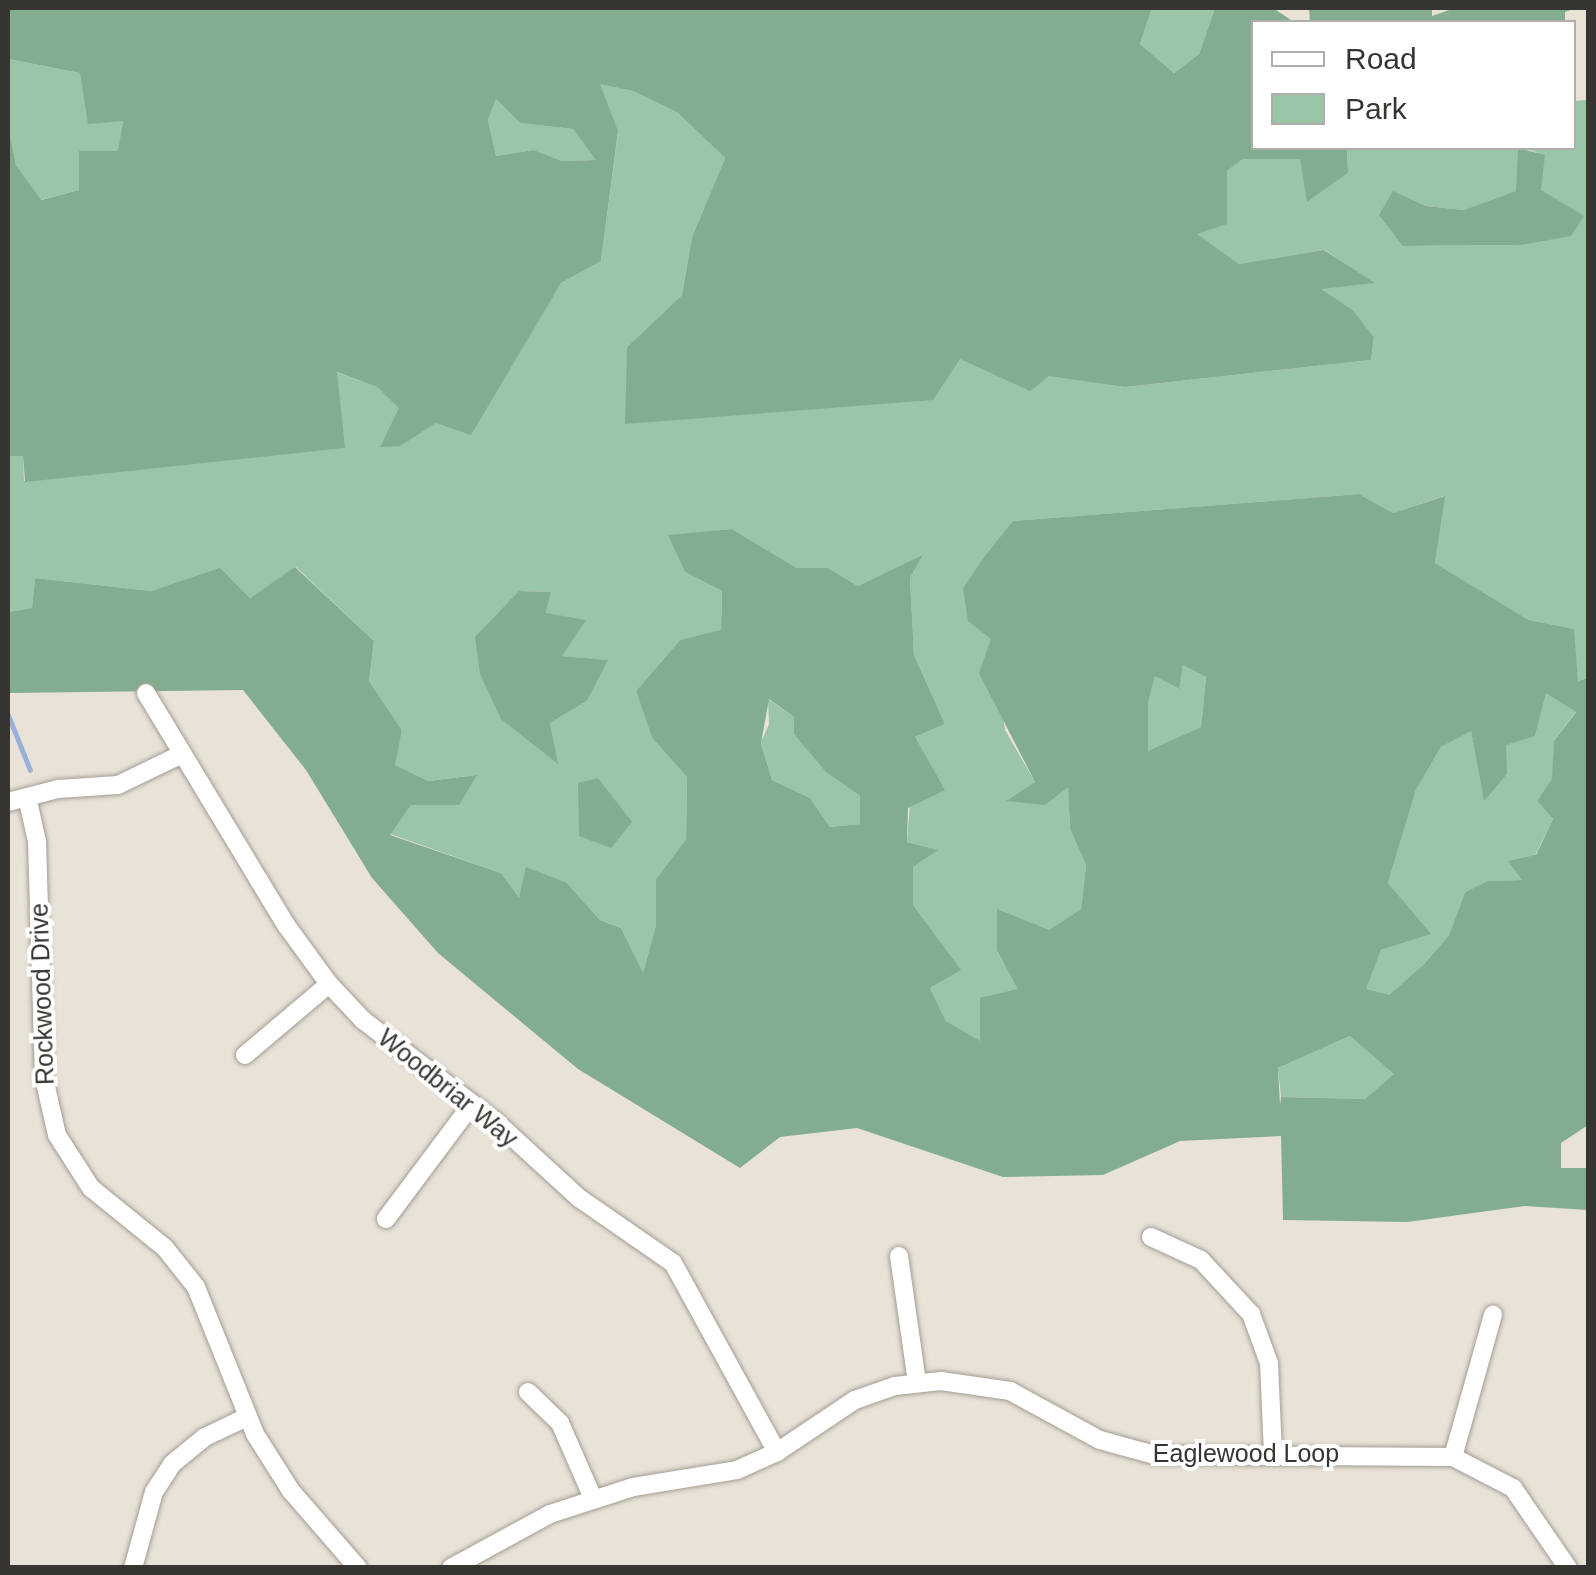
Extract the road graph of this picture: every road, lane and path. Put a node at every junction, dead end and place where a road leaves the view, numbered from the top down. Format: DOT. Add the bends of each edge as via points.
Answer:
graph roads {
  1 [pos="146,693"];
  2 [pos="182,754"];
  3 [pos="27,797"];
  4 [pos="8,802"];
  5 [pos="329,984"];
  6 [pos="245,1055"];
  7 [pos="472,1104"];
  8 [pos="386,1220"];
  9 [pos="1151,1237"];
  10 [pos="899,1256"];
  11 [pos="1492,1315"];
  12 [pos="917,1382"];
  13 [pos="528,1392"];
  14 [pos="247,1416"];
  15 [pos="777,1452"];
  16 [pos="1273,1456"];
  17 [pos="1454,1457"];
  18 [pos="593,1498"];
  19 [pos="133,1568"];
  20 [pos="358,1568"];
  21 [pos="451,1568"];
  22 [pos="1568,1568"];
  1 -- 2 [label="street, Woodbriar Way"];
  2 -- 3 [label="street" via="135,780"];
  2 -- 5 [label="street, Woodbriar Way"];
  3 -- 4 [label="street"];
  3 -- 14 [label="street, Rockwood Drive" via="37,841 44,1078 57,1135 91,1188 165,1248 196,1287"];
  5 -- 6 [label="street"];
  5 -- 7 [label="street, Woodbriar Way" via="363,1020"];
  7 -- 8 [label="street"];
  7 -- 15 [label="street, Woodbriar Way" via="578,1198 673,1263"];
  9 -- 16 [label="street" via="1201,1260 1251,1314 1269,1363"];
  10 -- 12 [label="street"];
  11 -- 17 [label="street"];
  12 -- 15 [label="street, Eaglewood Loop" via="855,1400"];
  12 -- 16 [label="street, Eaglewood Loop" via="962,1381 1010,1392 1100,1440 1138,1452"];
  13 -- 18 [label="street" via="560,1423"];
  14 -- 19 [label="street" via="172,1464 154,1492"];
  14 -- 20 [label="street, Rockwood Drive" via="292,1491"];
  15 -- 18 [label="street, Eaglewood Loop" via="720,1474"];
  16 -- 17 [label="street, Eaglewood Loop"];
  17 -- 22 [label="street, Eaglewood Loop" via="1513,1488"];
  18 -- 21 [label="street, Eaglewood Loop" via="512,1531"];
}
